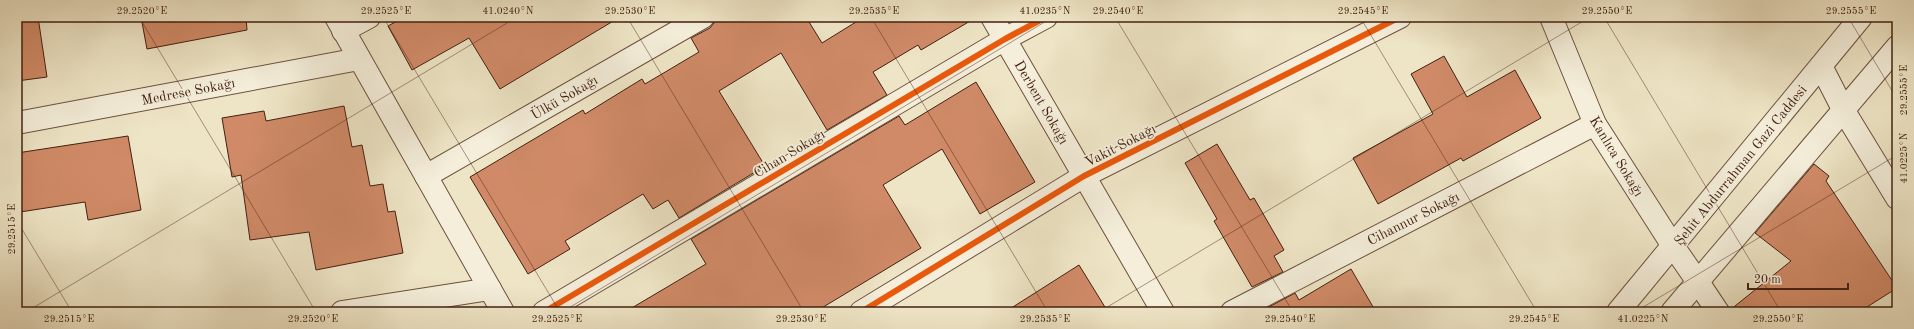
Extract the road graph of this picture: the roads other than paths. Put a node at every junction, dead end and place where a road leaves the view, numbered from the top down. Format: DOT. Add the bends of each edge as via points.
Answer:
graph roads {
  1 [pos="369,17"];
  2 [pos="703,17"];
  3 [pos="992,17"];
  4 [pos="1046,17"];
  5 [pos="1400,17"];
  6 [pos="1551,17"];
  7 [pos="1861,17"];
  8 [pos="339,24"];
  9 [pos="1005,39"];
  10 [pos="1897,47"];
  11 [pos="359,59"];
  12 [pos="1821,66"];
  13 [pos="1844,111"];
  14 [pos="17,123"];
  15 [pos="1595,124"];
  16 [pos="426,176"];
  17 [pos="1084,176"];
  18 [pos="1897,198"];
  19 [pos="1673,246"];
  20 [pos="1698,282"];
  21 [pos="490,289"];
  22 [pos="342,312"];
  23 [pos="503,312"];
  24 [pos="544,312"];
  25 [pos="861,312"];
  26 [pos="1163,312"];
  27 [pos="1232,312"];
  28 [pos="1618,312"];
  29 [pos="1672,312"];
  30 [pos="1718,312"];
  1 -- 8 [label="street"];
  2 -- 16 [label="street, Ülkü Sokağı"];
  3 -- 9 [label="street, Derbent Sokağı"];
  4 -- 9 [label="street, Cihan Sokağı"];
  5 -- 17 [label="street, Vakit Sokağı"];
  6 -- 15 [label="street, Kanlıca Sokağı"];
  7 -- 12 [label="street, Şehit Abdurrahman Gazi Caddesi"];
  8 -- 11 [label="street"];
  9 -- 17 [label="street, Derbent Sokağı"];
  9 -- 24 [label="street, Cihan Sokağı"];
  10 -- 13 [label="street"];
  11 -- 14 [label="street, Medrese Sokağı"];
  11 -- 16 [label="street"];
  12 -- 13 [label="street"];
  12 -- 19 [label="street, Şehit Abdurrahman Gazi Caddesi"];
  13 -- 18 [label="street"];
  13 -- 20 [label="street"];
  15 -- 19 [label="street, Kanlıca Sokağı"];
  15 -- 27 [label="street, Cihannur Sokağı"];
  16 -- 21 [label="street"];
  17 -- 25 [label="street, Vakit Sokağı"];
  17 -- 26 [label="street, Derbent Sokağı"];
  19 -- 20 [label="street, Kanlıca Sokağı"];
  19 -- 28 [label="street, Şehit Abdurrahman Gazi Caddesi"];
  20 -- 29 [label="street"];
  20 -- 30 [label="street, Kanlıca Sokağı"];
  21 -- 22 [label="street"];
  21 -- 23 [label="street"];
}
